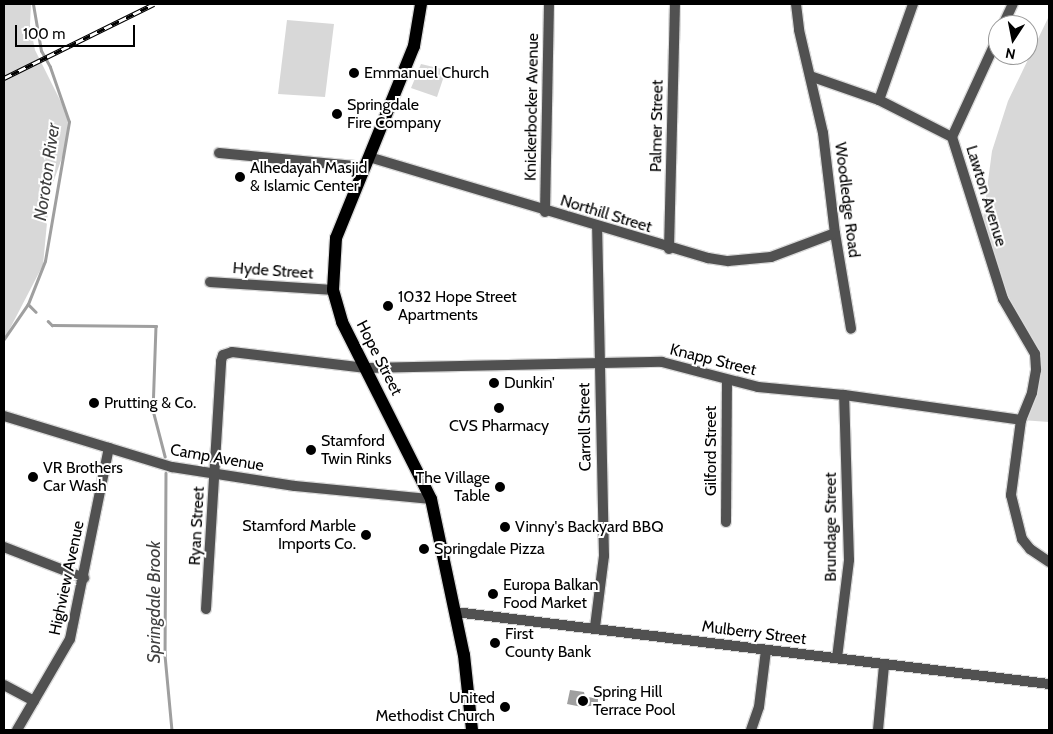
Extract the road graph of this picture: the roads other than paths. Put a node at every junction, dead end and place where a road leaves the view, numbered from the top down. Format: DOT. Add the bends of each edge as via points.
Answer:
graph roads {
  1 [pos="421,4"];
  2 [pos="549,4"];
  3 [pos="675,4"];
  4 [pos="796,4"];
  5 [pos="913,4"];
  6 [pos="988,59"];
  7 [pos="810,76"];
  8 [pos="879,100"];
  9 [pos="952,137"];
  10 [pos="219,153"];
  11 [pos="367,162"];
  12 [pos="544,212"];
  13 [pos="597,226"];
  14 [pos="835,233"];
  15 [pos="669,249"];
  16 [pos="210,282"];
  17 [pos="333,290"];
  18 [pos="851,329"];
  19 [pos="223,354"];
  20 [pos="599,365"];
  21 [pos="366,368"];
  22 [pos="726,380"];
  23 [pos="844,395"];
  24 [pos="4,416"];
  25 [pos="1021,420"];
  26 [pos="109,448"];
  27 [pos="214,475"];
  28 [pos="431,499"];
  29 [pos="726,522"];
  30 [pos="4,547"];
  31 [pos="1049,562"];
  32 [pos="84,578"];
  33 [pos="206,609"];
  34 [pos="455,612"];
  35 [pos="596,627"];
  36 [pos="766,650"];
  37 [pos="837,658"];
  38 [pos="884,665"];
  39 [pos="1049,684"];
  40 [pos="4,685"];
  41 [pos="34,701"];
  42 [pos="17,730"];
  43 [pos="472,730"];
  44 [pos="751,730"];
  45 [pos="878,730"];
  1 -- 11 [label="main road, Hope Street" via="414,46"];
  2 -- 12 [label="street, Knickerbocker Avenue"];
  3 -- 15 [label="street, Palmer Street"];
  4 -- 7 [label="street"];
  5 -- 8 [label="street"];
  6 -- 9 [label="street"];
  7 -- 8 [label="street, Lawton Avenue"];
  7 -- 14 [label="street, Woodledge Road" via="823,133"];
  8 -- 9 [label="street, Lawton Avenue"];
  9 -- 25 [label="street, Lawton Avenue" via="1003,299 1035,354 1032,393"];
  10 -- 11 [label="street, Northill Street"];
  11 -- 12 [label="street, Northill Street"];
  11 -- 17 [label="main road, Hope Street" via="336,238"];
  12 -- 13 [label="street, Northill Street"];
  13 -- 15 [label="street, Northill Street"];
  13 -- 20 [label="street, Carroll Street"];
  14 -- 15 [label="street, Northill Street" via="787,253 749,260 708,258"];
  14 -- 18 [label="street, Woodledge Road"];
  16 -- 17 [label="street, Hyde Street"];
  17 -- 21 [label="main road, Hope Street" via="342,322"];
  19 -- 21 [label="street, Knapp Street" via="232,352"];
  19 -- 27 [label="street, Ryan Street"];
  20 -- 21 [label="street, Knapp Street"];
  20 -- 22 [label="street, Knapp Street" via="662,362 700,370"];
  20 -- 35 [label="street, Carroll Street" via="604,556"];
  21 -- 28 [label="main road, Hope Street"];
  22 -- 23 [label="street, Knapp Street" via="758,387"];
  22 -- 29 [label="street, Gilford Street"];
  23 -- 25 [label="street, Knapp Street"];
  23 -- 37 [label="street, Brundage Street" via="849,560"];
  24 -- 26 [label="street, Camp Avenue"];
  25 -- 31 [label="street, Lawton Avenue" via="1012,472 1013,513 1022,539"];
  26 -- 27 [label="street, Camp Avenue" via="172,467"];
  26 -- 32 [label="street, Highview Avenue"];
  27 -- 28 [label="street, Camp Avenue"];
  27 -- 33 [label="street, Ryan Street"];
  28 -- 34 [label="main road, Hope Street"];
  30 -- 32 [label="street"];
  32 -- 41 [label="street, Highview Avenue" via="68,645"];
  34 -- 35 [label="street, Mulberry Street"];
  34 -- 43 [label="main road, Hope Street" via="468,681"];
  35 -- 36 [label="street, Mulberry Street"];
  36 -- 37 [label="street, Mulberry Street"];
  36 -- 44 [label="street" via="759,707"];
  37 -- 38 [label="street, Mulberry Street"];
  38 -- 39 [label="street, Mulberry Street"];
  38 -- 45 [label="street"];
  40 -- 41 [label="street"];
  41 -- 42 [label="street, Highview Avenue"];
}
